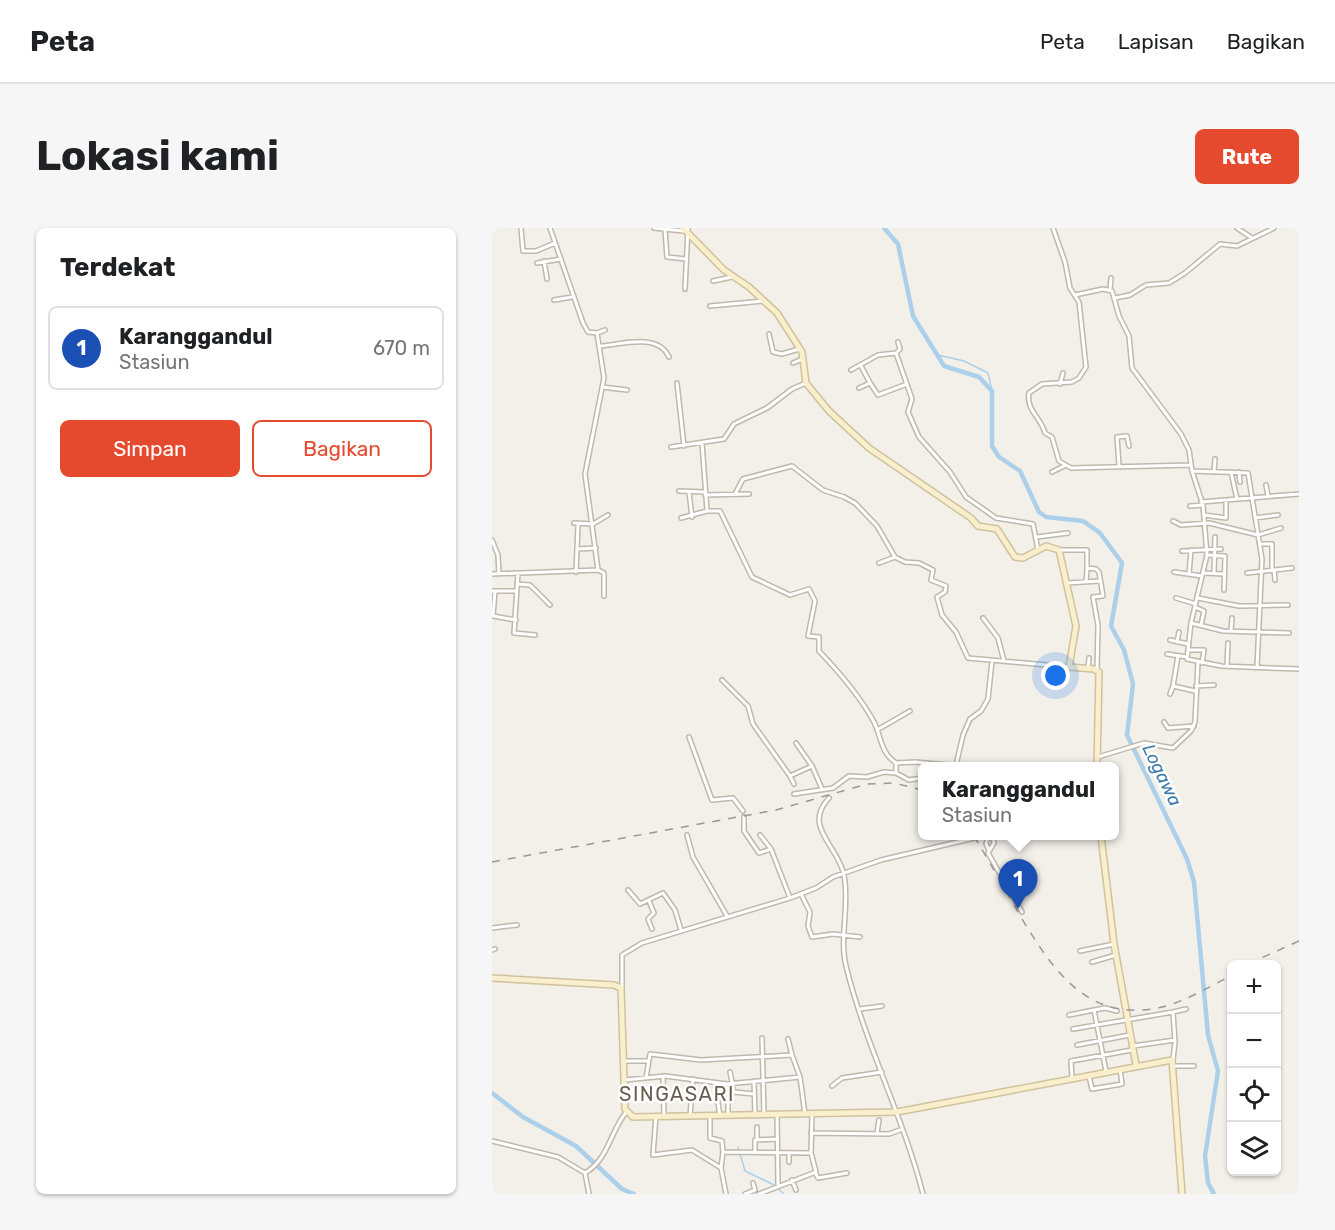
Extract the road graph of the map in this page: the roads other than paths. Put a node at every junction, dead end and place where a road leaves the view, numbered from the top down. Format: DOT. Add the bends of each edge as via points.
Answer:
graph roads {
  1 [pos="521,228"];
  2 [pos="550,228"];
  3 [pos="654,228"];
  4 [pos="1053,228"];
  5 [pos="1237,228"];
  6 [pos="1274,228"];
  7 [pos="686,229"];
  8 [pos="665,230"];
  9 [pos="1252,238"];
  10 [pos="555,243"];
  11 [pos="561,259"];
  12 [pos="686,259"];
  13 [pos="544,261"];
  14 [pos="537,263"];
  15 [pos="733,277"];
  16 [pos="1111,278"];
  17 [pos="547,279"];
  18 [pos="714,280"];
  19 [pos="685,289"];
  20 [pos="1110,290"];
  21 [pos="1075,295"];
  22 [pos="572,297"];
  23 [pos="1115,298"];
  24 [pos="554,300"];
  25 [pos="764,300"];
  26 [pos="710,306"];
  27 [pos="605,330"];
  28 [pos="597,333"];
  29 [pos="770,334"];
  30 [pos="898,342"];
  31 [pos="600,346"];
  32 [pos="800,349"];
  33 [pos="896,353"];
  34 [pos="669,357"];
  35 [pos="803,358"];
  36 [pos="793,363"];
  37 [pos="861,365"];
  38 [pos="851,370"];
  39 [pos="1063,373"];
  40 [pos="677,383"];
  41 [pos="806,383"];
  42 [pos="870,383"];
  43 [pos="907,384"];
  44 [pos="1060,384"];
  45 [pos="602,387"];
  46 [pos="859,388"];
  47 [pos="627,390"];
  48 [pos="702,444"];
  49 [pos="684,446"];
  50 [pos="1129,446"];
  51 [pos="671,447"];
  52 [pos="1215,459"];
  53 [pos="1119,465"];
  54 [pos="1191,465"];
  55 [pos="1064,466"];
  56 [pos="1192,471"];
  57 [pos="1052,472"];
  58 [pos="1214,472"];
  59 [pos="1231,472"];
  60 [pos="1239,472"];
  61 [pos="1240,482"];
  62 [pos="1266,485"];
  63 [pos="679,491"];
  64 [pos="689,492"];
  65 [pos="705,493"];
  66 [pos="735,494"];
  67 [pos="749,494"];
  68 [pos="1299,494"];
  69 [pos="1268,496"];
  70 [pos="1253,497"];
  71 [pos="1236,499"];
  72 [pos="1226,500"];
  73 [pos="1202,504"];
  74 [pos="1191,506"];
  75 [pos="707,511"];
  76 [pos="608,515"];
  77 [pos="1204,515"];
  78 [pos="1278,515"];
  79 [pos="692,517"];
  80 [pos="681,518"];
  81 [pos="1255,518"];
  82 [pos="1173,521"];
  83 [pos="1205,523"];
  84 [pos="593,524"];
  85 [pos="1281,528"];
  86 [pos="1068,533"];
  87 [pos="1258,535"];
  88 [pos="1036,537"];
  89 [pos="1215,537"];
  90 [pos="492,540"];
  91 [pos="1261,544"];
  92 [pos="596,548"];
  93 [pos="577,549"];
  94 [pos="1216,549"];
  95 [pos="1221,549"];
  96 [pos="1038,550"];
  97 [pos="1059,550"];
  98 [pos="1191,550"];
  99 [pos="1207,550"];
  100 [pos="1182,551"];
  101 [pos="1207,555"];
  102 [pos="1216,555"];
  103 [pos="895,557"];
  104 [pos="879,563"];
  105 [pos="1087,568"];
  106 [pos="1292,568"];
  107 [pos="598,570"];
  108 [pos="1273,570"];
  109 [pos="576,572"];
  110 [pos="1174,572"];
  111 [pos="1262,572"];
  112 [pos="518,573"];
  113 [pos="1214,573"];
  114 [pos="1247,573"];
  115 [pos="492,574"];
  116 [pos="499,574"];
  117 [pos="1189,574"];
  118 [pos="1202,574"];
  119 [pos="1224,574"];
  120 [pos="1275,580"];
  121 [pos="1100,581"];
  122 [pos="1086,582"];
  123 [pos="1066,583"];
  124 [pos="517,584"];
  125 [pos="1224,590"];
  126 [pos="493,591"];
  127 [pos="517,591"];
  128 [pos="603,596"];
  129 [pos="1197,597"];
  130 [pos="1176,598"];
  131 [pos="1288,604"];
  132 [pos="550,605"];
  133 [pos="1195,605"];
  134 [pos="1261,607"];
  135 [pos="983,618"];
  136 [pos="1232,618"];
  137 [pos="516,620"];
  138 [pos="1191,623"];
  139 [pos="1202,625"];
  140 [pos="1231,631"];
  141 [pos="1179,632"];
  142 [pos="1260,633"];
  143 [pos="1289,633"];
  144 [pos="535,635"];
  145 [pos="1170,640"];
  146 [pos="1177,642"];
  147 [pos="1228,643"];
  148 [pos="1188,644"];
  149 [pos="1188,650"];
  150 [pos="1167,654"];
  151 [pos="1178,656"];
  152 [pos="1187,657"];
  153 [pos="1089,658"];
  154 [pos="992,661"];
  155 [pos="1004,661"];
  156 [pos="1200,662"];
  157 [pos="1227,666"];
  158 [pos="1069,667"];
  159 [pos="1257,667"];
  160 [pos="1088,668"];
  161 [pos="1299,669"];
  162 [pos="1097,670"];
  163 [pos="722,680"];
  164 [pos="1214,685"];
  165 [pos="1173,686"];
  166 [pos="1196,686"];
  167 [pos="1196,691"];
  168 [pos="1170,694"];
  169 [pos="910,711"];
  170 [pos="1164,722"];
  171 [pos="1194,726"];
  172 [pos="877,729"];
  173 [pos="689,737"];
  174 [pos="796,743"];
  175 [pos="1096,758"];
  176 [pos="959,762"];
  177 [pos="1096,762"];
  178 [pos="896,763"];
  179 [pos="918,764"];
  180 [pos="812,766"];
  181 [pos="896,773"];
  182 [pos="790,776"];
  183 [pos="918,779"];
  184 [pos="794,784"];
  185 [pos="822,789"];
  186 [pos="794,794"];
  187 [pos="829,798"];
  188 [pos="743,811"];
  189 [pos="744,817"];
  190 [pos="687,835"];
  191 [pos="760,835"];
  192 [pos="964,840"];
  193 [pos="993,840"];
  194 [pos="1101,840"];
  195 [pos="771,849"];
  196 [pos="843,873"];
  197 [pos="628,890"];
  198 [pos="801,894"];
  199 [pos="790,898"];
  200 [pos="649,901"];
  201 [pos="1022,912"];
  202 [pos="727,916"];
  203 [pos="516,925"];
  204 [pos="492,928"];
  205 [pos="652,929"];
  206 [pos="681,930"];
  207 [pos="845,935"];
  208 [pos="860,937"];
  209 [pos="1114,944"];
  210 [pos="1080,951"];
  211 [pos="1116,955"];
  212 [pos="1092,962"];
  213 [pos="492,978"];
  214 [pos="622,990"];
  215 [pos="882,1006"];
  216 [pos="860,1010"];
  217 [pos="1094,1010"];
  218 [pos="1186,1010"];
  219 [pos="1117,1011"];
  220 [pos="1173,1012"];
  221 [pos="1069,1015"];
  222 [pos="1127,1019"];
  223 [pos="1095,1025"];
  224 [pos="1073,1029"];
  225 [pos="1130,1035"];
  226 [pos="762,1038"];
  227 [pos="788,1039"];
  228 [pos="1175,1040"];
  229 [pos="1099,1041"];
  230 [pos="1077,1044"];
  231 [pos="1131,1048"];
  232 [pos="792,1055"];
  233 [pos="762,1056"];
  234 [pos="1102,1056"];
  235 [pos="625,1061"];
  236 [pos="648,1061"];
  237 [pos="1174,1063"];
  238 [pos="1136,1065"];
  239 [pos="1194,1066"];
  240 [pos="1120,1068"];
  241 [pos="1106,1071"];
  242 [pos="730,1072"];
  243 [pos="882,1072"];
  244 [pos="1089,1074"];
  245 [pos="663,1076"];
  246 [pos="800,1077"];
  247 [pos="1072,1077"];
  248 [pos="646,1078"];
  249 [pos="693,1078"];
  250 [pos="625,1080"];
  251 [pos="762,1080"];
  252 [pos="754,1081"];
  253 [pos="716,1083"];
  254 [pos="733,1084"];
  255 [pos="832,1086"];
  256 [pos="734,1092"];
  257 [pos="754,1094"];
  258 [pos="627,1111"];
  259 [pos="897,1112"];
  260 [pos="765,1114"];
  261 [pos="777,1114"];
  262 [pos="805,1114"];
  263 [pos="812,1114"];
  264 [pos="729,1115"];
  265 [pos="755,1115"];
  266 [pos="656,1116"];
  267 [pos="664,1116"];
  268 [pos="690,1116"];
  269 [pos="710,1116"];
  270 [pos="720,1116"];
  271 [pos="879,1120"];
  272 [pos="757,1127"];
  273 [pos="900,1130"];
  274 [pos="811,1133"];
  275 [pos="877,1133"];
  276 [pos="757,1139"];
  277 [pos="777,1139"];
  278 [pos="492,1141"];
  279 [pos="723,1152"];
  280 [pos="755,1152"];
  281 [pos="777,1153"];
  282 [pos="789,1153"];
  283 [pos="811,1154"];
  284 [pos="789,1162"];
  285 [pos="721,1168"];
  286 [pos="815,1172"];
  287 [pos="585,1173"];
  288 [pos="847,1173"];
  289 [pos="792,1180"];
  290 [pos="753,1184"];
  291 [pos="776,1186"];
  292 [pos="796,1190"];
  293 [pos="589,1194"];
  294 [pos="726,1194"];
  295 [pos="745,1194"];
  296 [pos="759,1194"];
  297 [pos="923,1194"];
  298 [pos="1182,1194"];
  1 -- 10 [label="street" via="523,251 536,251"];
  2 -- 10 [label="street"];
  3 -- 8 [label="street"];
  4 -- 21 [label="street"];
  5 -- 9 [label="street"];
  6 -- 9 [label="street"];
  7 -- 8 [label="street"];
  7 -- 12 [label="street"];
  7 -- 15 [label="main road"];
  8 -- 12 [label="street" via="668,258"];
  9 -- 23 [label="street" via="1237,246 1220,244 1169,283 1146,285 1130,295"];
  10 -- 11 [label="street"];
  11 -- 13 [label="street"];
  11 -- 22 [label="street"];
  12 -- 19 [label="street"];
  13 -- 14 [label="street"];
  13 -- 17 [label="street"];
  15 -- 18 [label="street"];
  15 -- 25 [label="main road"];
  16 -- 20 [label="street"];
  20 -- 21 [label="street"];
  20 -- 23 [label="street"];
  21 -- 44 [label="street" via="1080,304 1086,367 1078,378"];
  22 -- 24 [label="street"];
  22 -- 28 [label="street" via="586,329"];
  23 -- 54 [label="street" via="1129,336 1132,368 1178,428 1189,450"];
  25 -- 26 [label="street"];
  25 -- 32 [label="main road"];
  27 -- 28 [label="street"];
  28 -- 31 [label="street"];
  29 -- 32 [label="street" via="773,351 782,354"];
  30 -- 33 [label="street" via="900,348"];
  31 -- 34 [label="street" via="642,342 661,347"];
  31 -- 45 [label="street"];
  32 -- 35 [label="main road"];
  33 -- 37 [label="street" via="878,355"];
  33 -- 43 [label="street"];
  35 -- 36 [label="street"];
  35 -- 41 [label="main road"];
  37 -- 38 [label="street"];
  37 -- 42 [label="street"];
  39 -- 44 [label="street"];
  40 -- 49 [label="street"];
  41 -- 48 [label="street" via="734,424 724,438"];
  41 -- 96 [label="main road" via="869,448 978,526 997,529 1015,557 1023,558"];
  42 -- 43 [label="street" via="878,395"];
  42 -- 46 [label="street"];
  43 -- 88 [label="street" via="912,401 908,412 916,433 966,497 996,518 1034,524"];
  44 -- 55 [label="street" via="1031,389 1028,400 1030,410 1052,437 1056,456"];
  45 -- 47 [label="street"];
  45 -- 84 [label="street" via="585,474"];
  48 -- 49 [label="street"];
  48 -- 65 [label="street"];
  49 -- 51 [label="street"];
  50 -- 53 [label="street" via="1127,436 1117,437"];
  52 -- 58 [label="street"];
  53 -- 54 [label="street"];
  53 -- 55 [label="street"];
  54 -- 56 [label="street"];
  55 -- 57 [label="street"];
  56 -- 58 [label="street"];
  56 -- 73 [label="street"];
  58 -- 59 [label="street"];
  59 -- 60 [label="street"];
  59 -- 71 [label="street"];
  60 -- 61 [label="street"];
  60 -- 70 [label="street" via="1248,473"];
  62 -- 69 [label="street"];
  63 -- 64 [label="street"];
  64 -- 65 [label="street"];
  64 -- 79 [label="street"];
  65 -- 66 [label="street"];
  65 -- 75 [label="street"];
  66 -- 67 [label="street"];
  66 -- 103 [label="street" via="743,479 792,466 823,490 855,503 877,526"];
  68 -- 69 [label="street"];
  69 -- 70 [label="street"];
  70 -- 71 [label="street"];
  70 -- 81 [label="street"];
  71 -- 72 [label="street"];
  72 -- 73 [label="street"];
  72 -- 77 [label="street" via="1226,518"];
  73 -- 74 [label="street"];
  73 -- 77 [label="street"];
  75 -- 79 [label="street"];
  75 -- 172 [label="street" via="721,512 755,580 790,596 809,589 814,597 814,610 807,634 819,637 819,651 852,690"];
  76 -- 84 [label="street"];
  77 -- 83 [label="street"];
  78 -- 81 [label="street"];
  79 -- 80 [label="street"];
  81 -- 87 [label="street"];
  82 -- 83 [label="street" via="1181,525"];
  83 -- 87 [label="street"];
  83 -- 99 [label="street"];
  84 -- 92 [label="street"];
  84 -- 93 [label="street" via="576,524"];
  85 -- 87 [label="street"];
  86 -- 88 [label="street"];
  87 -- 91 [label="street"];
  88 -- 96 [label="street"];
  89 -- 94 [label="street"];
  90 -- 116 [label="street"];
  91 -- 108 [label="street" via="1272,544"];
  91 -- 111 [label="street"];
  92 -- 93 [label="street"];
  92 -- 107 [label="street"];
  93 -- 109 [label="street"];
  94 -- 95 [label="street"];
  94 -- 99 [label="street"];
  94 -- 102 [label="street"];
  96 -- 97 [label="main road" via="1049,546"];
  97 -- 105 [label="street" via="1087,550"];
  97 -- 123 [label="main road"];
  98 -- 99 [label="street"];
  98 -- 100 [label="street"];
  98 -- 117 [label="street"];
  99 -- 101 [label="street"];
  101 -- 102 [label="street"];
  101 -- 118 [label="street"];
  102 -- 113 [label="street"];
  102 -- 119 [label="street" via="1225,556"];
  103 -- 104 [label="street"];
  103 -- 154 [label="street" via="933,570 931,579 946,586 945,592 937,597 942,615 954,629 967,657"];
  105 -- 121 [label="street" via="1097,570"];
  105 -- 122 [label="street"];
  106 -- 108 [label="street"];
  107 -- 109 [label="street"];
  107 -- 128 [label="street" via="604,573"];
  108 -- 111 [label="street"];
  108 -- 120 [label="street"];
  109 -- 112 [label="street"];
  110 -- 117 [label="street"];
  111 -- 114 [label="street"];
  111 -- 134 [label="street"];
  112 -- 116 [label="street"];
  112 -- 124 [label="street"];
  113 -- 118 [label="street"];
  113 -- 119 [label="street"];
  115 -- 116 [label="street"];
  117 -- 118 [label="street"];
  118 -- 129 [label="street"];
  119 -- 125 [label="street"];
  121 -- 122 [label="street"];
  121 -- 162 [label="street" via="1103,596 1093,597 1098,625"];
  122 -- 123 [label="street"];
  123 -- 158 [label="main road" via="1076,630"];
  124 -- 127 [label="street"];
  124 -- 132 [label="street" via="530,585"];
  126 -- 127 [label="street"];
  126 -- 137 [label="street" via="493,616"];
  127 -- 137 [label="street"];
  129 -- 133 [label="street"];
  129 -- 134 [label="street"];
  130 -- 133 [label="street"];
  131 -- 134 [label="street"];
  133 -- 138 [label="street"];
  133 -- 139 [label="street" via="1204,610"];
  134 -- 142 [label="street"];
  135 -- 155 [label="street" via="998,638"];
  136 -- 140 [label="street"];
  137 -- 144 [label="street" via="514,634"];
  138 -- 139 [label="street"];
  138 -- 148 [label="street"];
  139 -- 140 [label="street"];
  140 -- 142 [label="street"];
  141 -- 146 [label="street"];
  142 -- 143 [label="street"];
  142 -- 159 [label="street"];
  145 -- 146 [label="street"];
  146 -- 148 [label="street"];
  147 -- 157 [label="street"];
  148 -- 149 [label="street"];
  149 -- 152 [label="street"];
  149 -- 156 [label="street" via="1204,650"];
  150 -- 151 [label="street"];
  151 -- 152 [label="street"];
  151 -- 165 [label="street"];
  152 -- 156 [label="street"];
  153 -- 160 [label="street"];
  154 -- 155 [label="street"];
  154 -- 176 [label="street" via="988,699 970,719"];
  155 -- 158 [label="street"];
  156 -- 157 [label="street"];
  156 -- 166 [label="street"];
  157 -- 159 [label="street"];
  158 -- 160 [label="main road"];
  159 -- 161 [label="street"];
  160 -- 162 [label="main road"];
  162 -- 175 [label="main road"];
  163 -- 182 [label="street" via="748,706 753,724"];
  164 -- 166 [label="street"];
  165 -- 167 [label="street"];
  165 -- 168 [label="street"];
  166 -- 167 [label="street"];
  167 -- 171 [label="street"];
  169 -- 172 [label="street"];
  170 -- 171 [label="street" via="1168,728"];
  171 -- 175 [label="street" via="1173,748 1138,744"];
  172 -- 178 [label="street" via="884,752"];
  173 -- 188 [label="street" via="713,801 733,798"];
  174 -- 180 [label="street"];
  175 -- 177 [label="main road"];
  178 -- 179 [label="street"];
  178 -- 181 [label="street"];
  180 -- 182 [label="street"];
  180 -- 185 [label="street"];
  181 -- 183 [label="street" via="909,780"];
  181 -- 185 [label="street" via="849,776 836,787"];
  182 -- 184 [label="street"];
  185 -- 186 [label="street"];
  187 -- 196 [label="street" via="820,808 818,819"];
  189 -- 195 [label="street" via="744,829 759,854"];
  190 -- 202 [label="street" via="693,857"];
  191 -- 195 [label="street"];
  192 -- 196 [label="street" via="915,850"];
  193 -- 201 [label="street" via="988,854"];
  194 -- 209 [label="main road"];
  195 -- 199 [label="street"];
  196 -- 198 [label="street"];
  196 -- 207 [label="street"];
  197 -- 200 [label="street" via="639,903"];
  198 -- 199 [label="street"];
  198 -- 207 [label="street" via="810,912 811,936"];
  199 -- 202 [label="street"];
  200 -- 205 [label="street" via="654,913 648,919"];
  200 -- 206 [label="street" via="663,893 675,910"];
  202 -- 206 [label="street"];
  203 -- 204 [label="street"];
  206 -- 214 [label="street" via="623,954"];
  207 -- 208 [label="street"];
  207 -- 216 [label="street" via="845,963"];
  209 -- 210 [label="street"];
  209 -- 211 [label="main road"];
  211 -- 212 [label="street"];
  211 -- 222 [label="main road"];
  213 -- 214 [label="main road" via="614,985"];
  214 -- 235 [label="main road"];
  215 -- 216 [label="street"];
  216 -- 243 [label="street"];
  217 -- 219 [label="street"];
  217 -- 221 [label="street"];
  217 -- 223 [label="street"];
  218 -- 220 [label="street"];
  220 -- 222 [label="street"];
  220 -- 228 [label="street"];
  222 -- 223 [label="street"];
  222 -- 225 [label="main road"];
  223 -- 224 [label="street"];
  223 -- 229 [label="street"];
  225 -- 229 [label="street"];
  225 -- 231 [label="main road"];
  226 -- 233 [label="street"];
  227 -- 232 [label="street"];
  228 -- 231 [label="street"];
  228 -- 237 [label="street"];
  229 -- 230 [label="street"];
  229 -- 234 [label="street"];
  231 -- 234 [label="street"];
  231 -- 238 [label="main road"];
  232 -- 233 [label="street"];
  232 -- 246 [label="street"];
  233 -- 236 [label="street" via="701,1060 649,1054"];
  233 -- 251 [label="street"];
  234 -- 241 [label="street"];
  234 -- 247 [label="street" via="1070,1061"];
  235 -- 236 [label="street"];
  235 -- 250 [label="main road"];
  236 -- 248 [label="street"];
  237 -- 238 [label="main road"];
  237 -- 239 [label="street"];
  237 -- 298 [label="main road"];
  238 -- 240 [label="main road"];
  240 -- 241 [label="main road"];
  240 -- 244 [label="street" via="1122,1083 1096,1089 1091,1088"];
  241 -- 244 [label="main road"];
  242 -- 254 [label="street"];
  243 -- 255 [label="street" via="842,1078"];
  243 -- 259 [label="street"];
  244 -- 247 [label="main road"];
  245 -- 248 [label="street"];
  245 -- 249 [label="street"];
  245 -- 267 [label="street"];
  246 -- 251 [label="street"];
  246 -- 262 [label="street"];
  247 -- 259 [label="main road"];
  248 -- 250 [label="street"];
  249 -- 253 [label="street"];
  249 -- 268 [label="street"];
  250 -- 258 [label="main road"];
  251 -- 252 [label="street"];
  251 -- 260 [label="street"];
  252 -- 254 [label="street"];
  252 -- 257 [label="street"];
  253 -- 254 [label="street"];
  253 -- 270 [label="street"];
  254 -- 256 [label="street"];
  256 -- 257 [label="street"];
  256 -- 264 [label="street" via="728,1093"];
  257 -- 265 [label="street"];
  258 -- 266 [label="main road" via="633,1117"];
  258 -- 287 [label="street" via="600,1159"];
  259 -- 263 [label="main road"];
  259 -- 297 [label="street"];
  260 -- 261 [label="main road"];
  260 -- 265 [label="main road"];
  261 -- 262 [label="main road"];
  261 -- 277 [label="street"];
  262 -- 263 [label="main road"];
  263 -- 274 [label="street"];
  264 -- 265 [label="main road"];
  264 -- 270 [label="main road"];
  266 -- 267 [label="main road"];
  266 -- 285 [label="street" via="653,1155 692,1150"];
  267 -- 268 [label="main road"];
  268 -- 269 [label="main road"];
  269 -- 270 [label="main road"];
  269 -- 279 [label="street" via="710,1138 722,1141"];
  271 -- 275 [label="street"];
  272 -- 276 [label="street"];
  273 -- 275 [label="street"];
  274 -- 275 [label="street"];
  274 -- 283 [label="street"];
  276 -- 277 [label="street"];
  276 -- 280 [label="street"];
  277 -- 281 [label="street"];
  278 -- 287 [label="street" via="558,1157"];
  279 -- 280 [label="street"];
  279 -- 285 [label="street"];
  280 -- 281 [label="street"];
  281 -- 282 [label="street"];
  281 -- 291 [label="street"];
  282 -- 283 [label="street"];
  282 -- 284 [label="street"];
  283 -- 286 [label="street"];
  285 -- 294 [label="street"];
  286 -- 288 [label="street" via="818,1178"];
  286 -- 289 [label="street"];
  287 -- 293 [label="street"];
  289 -- 291 [label="street"];
  289 -- 292 [label="street"];
  290 -- 295 [label="street" via="755,1190"];
  291 -- 296 [label="street"];
}
